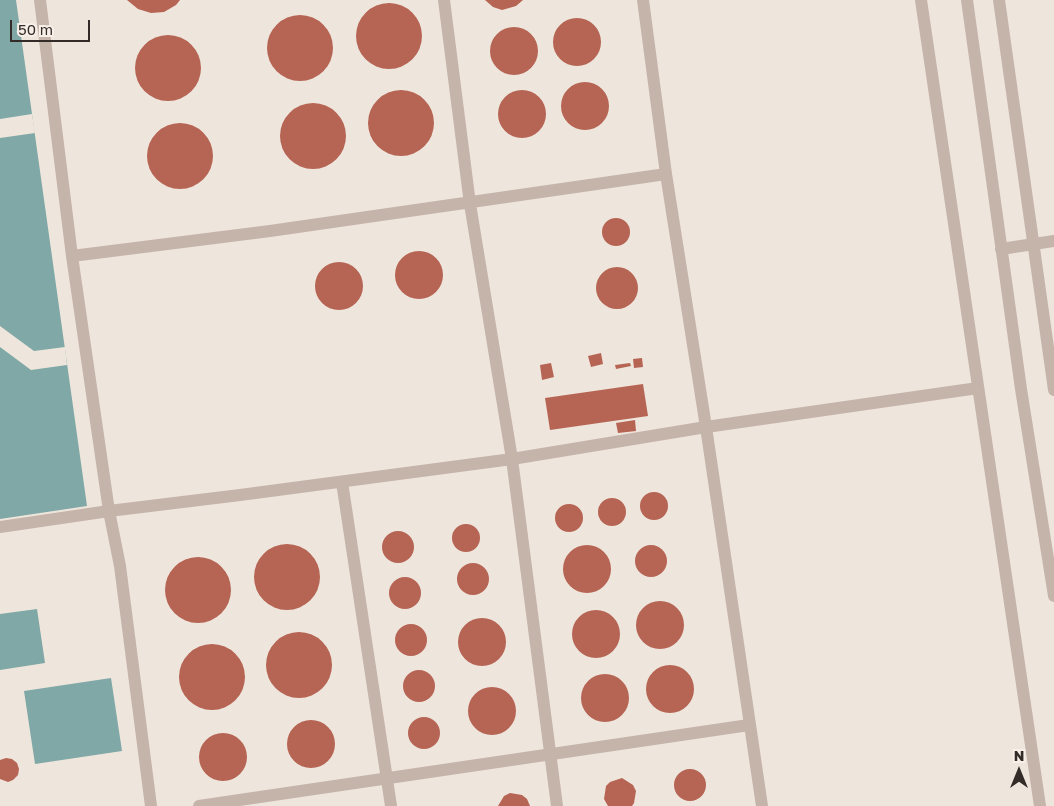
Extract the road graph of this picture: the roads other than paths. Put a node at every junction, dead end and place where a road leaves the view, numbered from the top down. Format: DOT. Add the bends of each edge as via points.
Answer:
graph roads {
  1 [pos="40,0"];
  2 [pos="444,0"];
  3 [pos="643,0"];
  4 [pos="921,0"];
  5 [pos="967,0"];
  6 [pos="999,0"];
  7 [pos="666,174"];
  8 [pos="470,204"];
  9 [pos="1054,241"];
  10 [pos="1033,244"];
  11 [pos="1002,249"];
  12 [pos="72,256"];
  13 [pos="978,388"];
  14 [pos="1054,390"];
  15 [pos="706,427"];
  16 [pos="512,459"];
  17 [pos="342,482"];
  18 [pos="109,511"];
  19 [pos="0,527"];
  20 [pos="1054,596"];
  21 [pos="750,725"];
  22 [pos="549,754"];
  23 [pos="388,778"];
  24 [pos="151,806"];
  25 [pos="199,806"];
  26 [pos="391,806"];
  27 [pos="557,806"];
  28 [pos="762,806"];
  29 [pos="1040,806"];
  1 -- 12 [label="street"];
  2 -- 8 [label="street"];
  3 -- 7 [label="street"];
  4 -- 13 [label="street"];
  5 -- 11 [label="street"];
  6 -- 10 [label="street"];
  7 -- 8 [label="street"];
  7 -- 15 [label="street"];
  8 -- 12 [label="street"];
  8 -- 16 [label="street"];
  9 -- 10 [label="street"];
  10 -- 11 [label="street"];
  10 -- 14 [label="street"];
  11 -- 20 [label="street"];
  12 -- 18 [label="street"];
  13 -- 15 [label="street"];
  13 -- 29 [label="street"];
  15 -- 16 [label="street"];
  15 -- 21 [label="street"];
  16 -- 17 [label="street"];
  16 -- 22 [label="street"];
  17 -- 18 [label="street"];
  17 -- 23 [label="street"];
  18 -- 19 [label="street"];
  18 -- 24 [label="street" via="120,566"];
  21 -- 22 [label="street"];
  21 -- 28 [label="street"];
  22 -- 23 [label="street"];
  22 -- 27 [label="street"];
  23 -- 25 [label="street"];
  23 -- 26 [label="street"];
}
